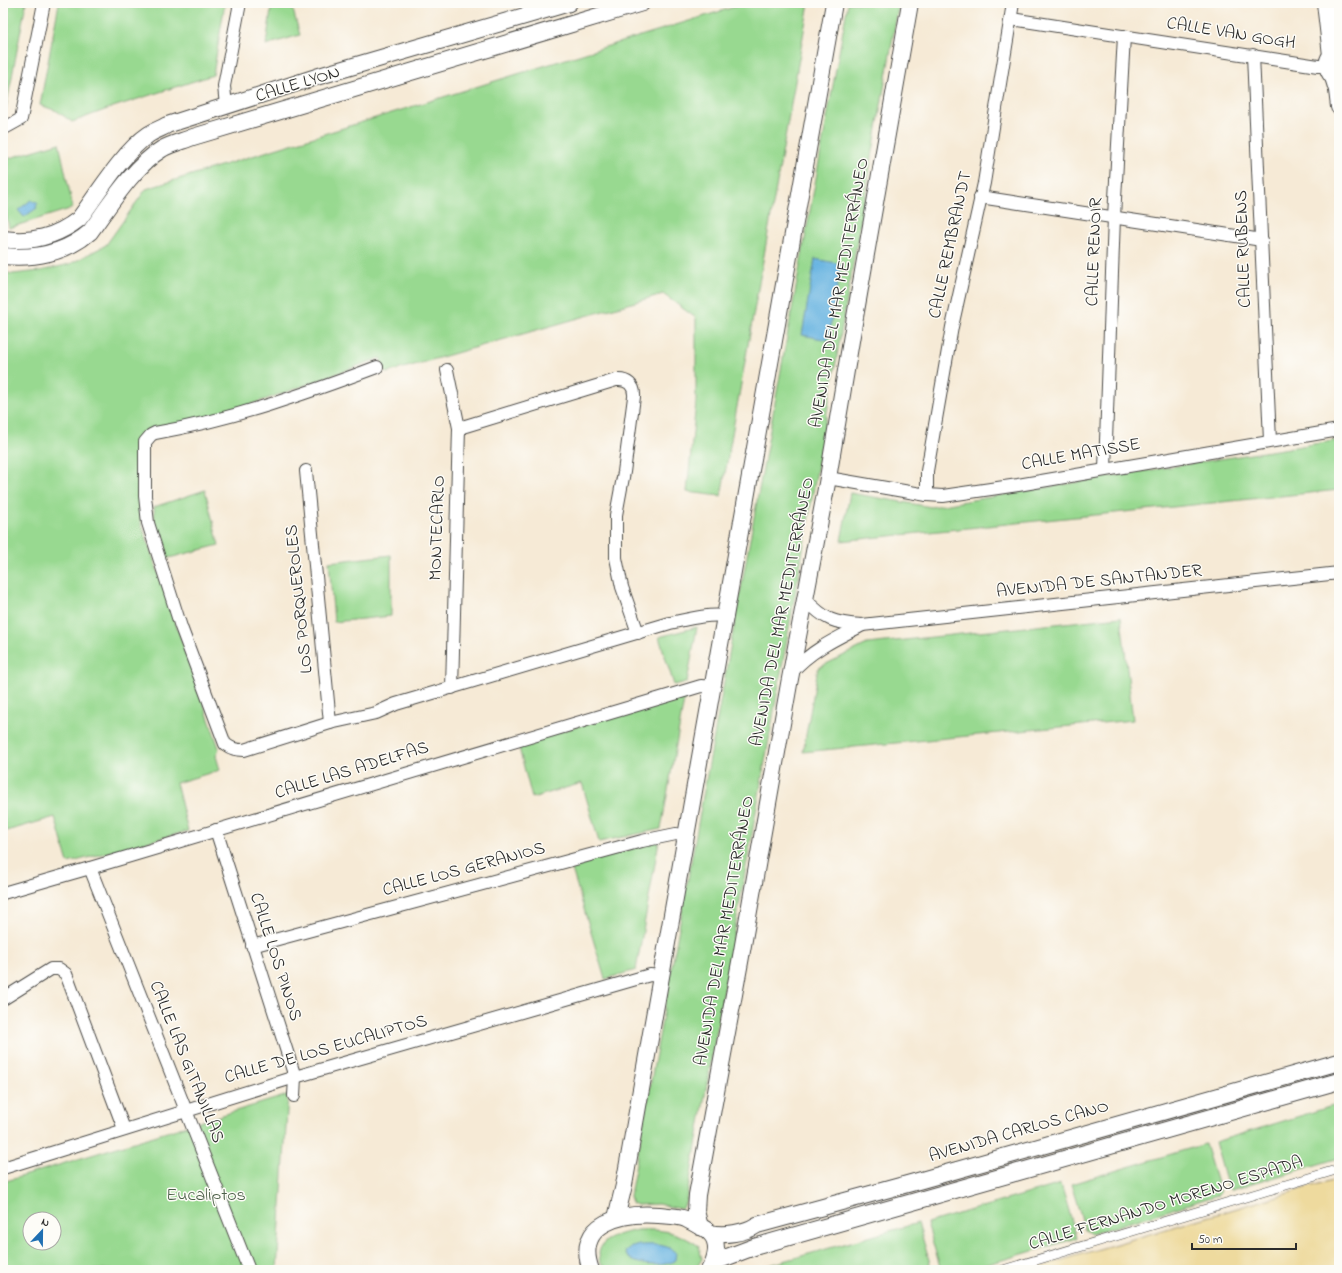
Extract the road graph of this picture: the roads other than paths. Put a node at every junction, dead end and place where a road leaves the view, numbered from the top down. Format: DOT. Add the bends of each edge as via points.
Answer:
graph roads {
  1 [pos="44,3"];
  2 [pos="240,3"];
  3 [pos="569,3"];
  4 [pos="642,3"];
  5 [pos="834,3"];
  6 [pos="910,3"];
  7 [pos="1013,3"];
  8 [pos="1325,3"];
  9 [pos="1011,19"];
  10 [pos="1124,36"];
  11 [pos="1253,55"];
  12 [pos="1334,66"];
  13 [pos="226,106"];
  14 [pos="1339,107"];
  15 [pos="3,129"];
  16 [pos="980,197"];
  17 [pos="1114,216"];
  18 [pos="3,239"];
  19 [pos="1262,240"];
  20 [pos="3,256"];
  21 [pos="377,367"];
  22 [pos="447,370"];
  23 [pos="459,428"];
  24 [pos="1339,430"];
  25 [pos="1270,441"];
  26 [pos="1104,469"];
  27 [pos="306,471"];
  28 [pos="828,478"];
  29 [pos="927,495"];
  30 [pos="1339,573"];
  31 [pos="805,599"];
  32 [pos="725,616"];
  33 [pos="862,625"];
  34 [pos="638,632"];
  35 [pos="791,674"];
  36 [pos="712,687"];
  37 [pos="452,688"];
  38 [pos="330,724"];
  39 [pos="216,830"];
  40 [pos="686,836"];
  41 [pos="90,868"];
  42 [pos="3,893"];
  43 [pos="252,946"];
  44 [pos="661,976"];
  45 [pos="3,999"];
  46 [pos="1339,1062"];
  47 [pos="295,1077"];
  48 [pos="1339,1082"];
  49 [pos="294,1096"];
  50 [pos="186,1110"];
  51 [pos="124,1130"];
  52 [pos="3,1168"];
  53 [pos="1339,1168"];
  54 [pos="616,1218"];
  55 [pos="705,1230"];
  56 [pos="712,1266"];
  57 [pos="249,1270"];
  58 [pos="591,1270"];
  59 [pos="1003,1270"];
  1 -- 15 [label="street" via="21,119"];
  2 -- 13 [label="street" via="224,86"];
  3 -- 13 [label="street, CALLE LYON"];
  4 -- 20 [label="street, CALLE LYON" via="193,137 163,149 150,158 137,170 90,232 80,241 69,247 31,257"];
  5 -- 32 [label="street"];
  6 -- 28 [label="street, AVENIDA DEL MAR MEDITERRÁNEO"];
  7 -- 9 [label="street, CALLE REMBRANDT"];
  8 -- 12 [label="street"];
  9 -- 10 [label="street, CALLE VAN GOGH"];
  9 -- 16 [label="street, CALLE REMBRANDT"];
  10 -- 11 [label="street, CALLE VAN GOGH"];
  10 -- 17 [label="street, CALLE RENOIR"];
  11 -- 12 [label="street, CALLE VAN GOGH" via="1318,66"];
  11 -- 19 [label="street, CALLE RUBENS"];
  12 -- 14 [label="street"];
  13 -- 18 [label="street, CALLE LYON" via="167,125 147,136 121,162 79,219 61,232 31,240"];
  16 -- 17 [label="street"];
  16 -- 29 [label="street, CALLE REMBRANDT" via="952,327 927,471"];
  17 -- 19 [label="street"];
  17 -- 26 [label="street, CALLE RENOIR"];
  19 -- 25 [label="street, CALLE RUBENS"];
  21 -- 38 [label="street" via="276,402 171,431 155,433 148,438 145,446 148,523 181,627 225,744 237,750 244,750"];
  22 -- 23 [label="street, MONTECARLO"];
  23 -- 34 [label="street" via="616,380 630,383 634,397 616,515 616,558 622,587"];
  23 -- 37 [label="street, MONTECARLO"];
  24 -- 25 [label="street, CALLE MATISSE"];
  25 -- 26 [label="street, CALLE MATISSE"];
  26 -- 29 [label="street, CALLE MATISSE" via="950,495"];
  27 -- 38 [label="street, LOS PORQUEROLES"];
  28 -- 29 [label="street, CALLE MATISSE"];
  28 -- 31 [label="street, AVENIDA DEL MAR MEDITERRÁNEO"];
  30 -- 33 [label="street, AVENIDA DE SANTANDER"];
  31 -- 33 [label="street, AVENIDA DE SANTANDER" via="822,616 834,622"];
  31 -- 35 [label="street, AVENIDA DEL MAR MEDITERRÁNEO"];
  32 -- 34 [label="street" via="704,616"];
  32 -- 36 [label="street"];
  33 -- 35 [label="street, AVENIDA DE SANTANDER" via="816,650"];
  34 -- 37 [label="street"];
  35 -- 55 [label="street, AVENIDA DEL MAR MEDITERRÁNEO" via="697,1195 696,1211"];
  36 -- 39 [label="street, CALLE LAS ADELFAS" via="701,686"];
  36 -- 40 [label="street"];
  37 -- 38 [label="street" via="396,704 376,713"];
  39 -- 41 [label="street, CALLE LAS ADELFAS"];
  39 -- 43 [label="street, CALLE LOS PINOS"];
  40 -- 43 [label="street, CALLE LOS GERANIOS" via="676,834 642,841"];
  40 -- 44 [label="street"];
  41 -- 42 [label="street, CALLE LAS ADELFAS"];
  41 -- 50 [label="street, CALLE LAS GITANILLAS"];
  43 -- 47 [label="street, CALLE LOS PINOS"];
  44 -- 47 [label="street, CALLE DE LOS EUCALIPTOS" via="650,975"];
  44 -- 54 [label="street"];
  45 -- 51 [label="street" via="51,970 59,969 66,974"];
  46 -- 55 [label="street, AVENIDA CARLOS CANO" via="911,1184 757,1225 749,1230 718,1235"];
  47 -- 49 [label="street, CALLE LOS PINOS"];
  47 -- 50 [label="street, CALLE DE LOS EUCALIPTOS"];
  48 -- 56 [label="street" via="754,1247"];
  50 -- 51 [label="street, CALLE DE LOS EUCALIPTOS"];
  50 -- 57 [label="street, CALLE LAS GITANILLAS"];
  51 -- 52 [label="street, CALLE DE LOS EUCALIPTOS"];
  53 -- 59 [label="street, CALLE FERNANDO MORENO ESPADA"];
  54 -- 55 [label="street" via="644,1214 667,1216 685,1219"];
  54 -- 58 [label="street" via="606,1222 590,1238 587,1250"];
  55 -- 56 [label="street, AVENIDA DEL MAR MEDITERRÁNEO" via="715,1242 716,1252"];
}
